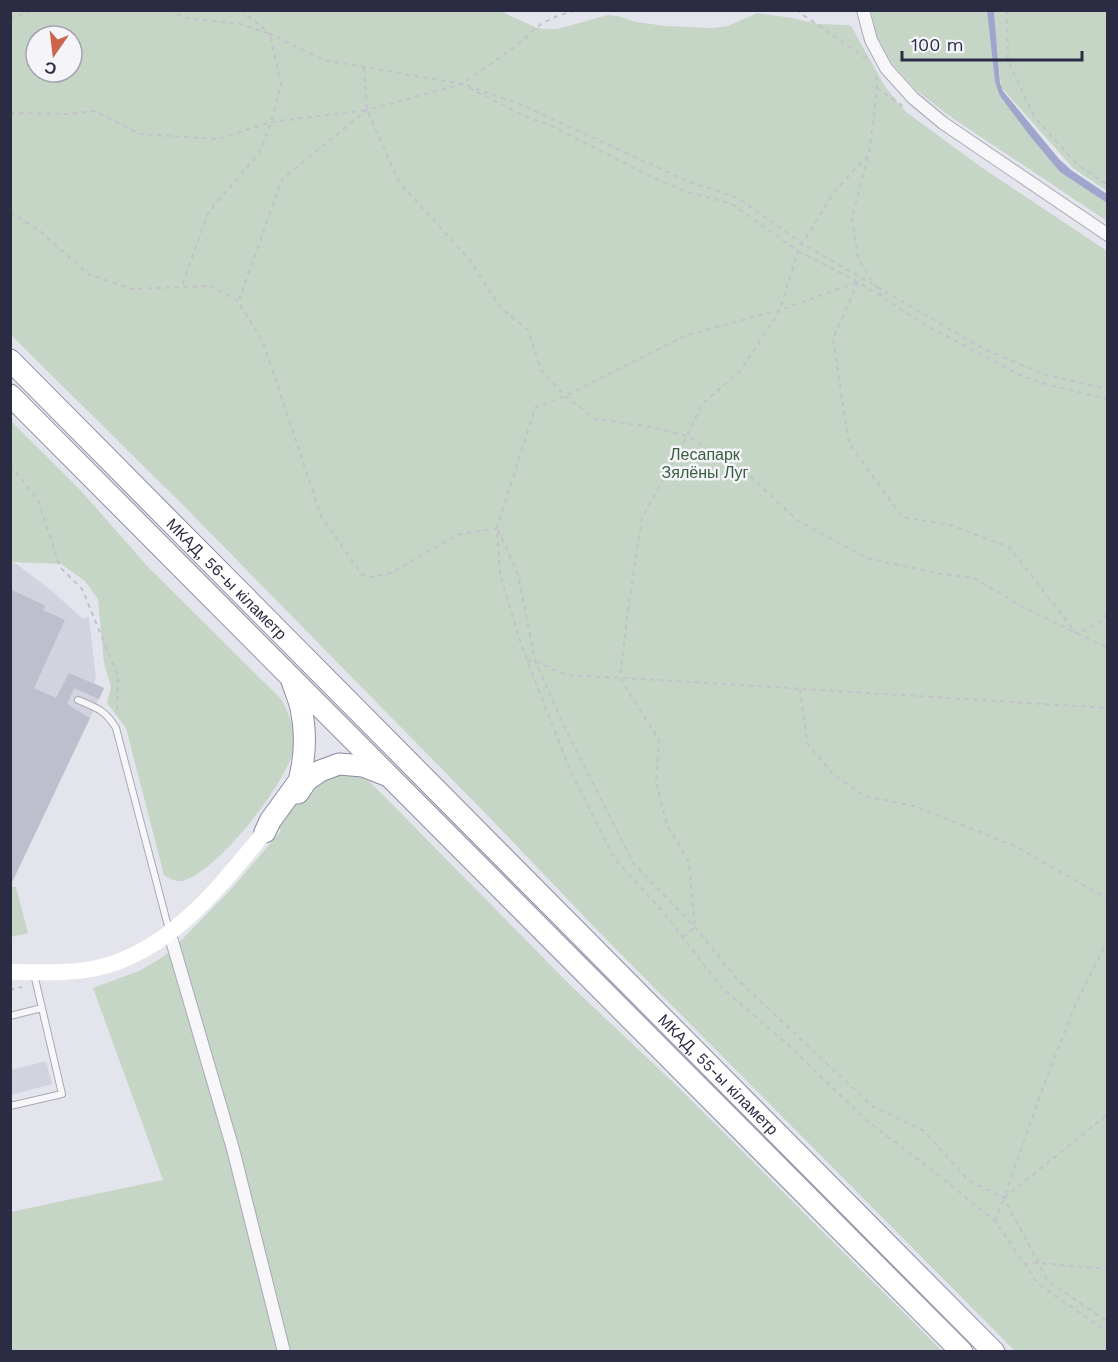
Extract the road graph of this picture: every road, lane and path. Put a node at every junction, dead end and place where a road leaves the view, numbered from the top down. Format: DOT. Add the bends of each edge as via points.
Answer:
graph roads {
  1 [pos="34,10"];
  2 [pos="169,10"];
  3 [pos="241,10"];
  4 [pos="577,10"];
  5 [pos="796,10"];
  6 [pos="862,10"];
  7 [pos="1007,10"];
  8 [pos="10,19"];
  9 [pos="270,34"];
  10 [pos="867,58"];
  11 [pos="363,67"];
  12 [pos="876,76"];
  13 [pos="462,84"];
  14 [pos="367,110"];
  15 [pos="10,113"];
  16 [pos="272,122"];
  17 [pos="868,154"];
  18 [pos="1107,184"];
  19 [pos="10,212"];
  20 [pos="1107,235"];
  21 [pos="803,244"];
  22 [pos="798,251"];
  23 [pos="858,282"];
  24 [pos="876,285"];
  25 [pos="181,288"];
  26 [pos="885,299"];
  27 [pos="238,301"];
  28 [pos="780,310"];
  29 [pos="10,360"];
  30 [pos="1107,388"];
  31 [pos="10,395"];
  32 [pos="565,396"];
  33 [pos="1107,399"];
  34 [pos="687,436"];
  35 [pos="10,465"];
  36 [pos="497,528"];
  37 [pos="1107,613"];
  38 [pos="1077,634"];
  39 [pos="1107,648"];
  40 [pos="527,661"];
  41 [pos="535,661"];
  42 [pos="291,677"];
  43 [pos="620,678"];
  44 [pos="800,688"];
  45 [pos="78,700"];
  46 [pos="1107,708"];
  47 [pos="116,728"];
  48 [pos="391,777"];
  49 [pos="443,797"];
  50 [pos="426,812"];
  51 [pos="265,832"];
  52 [pos="1107,899"];
  53 [pos="695,927"];
  54 [pos="170,934"];
  55 [pos="683,937"];
  56 [pos="1107,940"];
  57 [pos="10,963"];
  58 [pos="33,969"];
  59 [pos="10,972"];
  60 [pos="42,1008"];
  61 [pos="10,1016"];
  62 [pos="10,1106"];
  63 [pos="1107,1114"];
  64 [pos="1004,1198"];
  65 [pos="995,1221"];
  66 [pos="1038,1263"];
  67 [pos="1024,1264"];
  68 [pos="1107,1269"];
  69 [pos="1107,1322"];
  70 [pos="1107,1332"];
  71 [pos="284,1352"];
  72 [pos="962,1352"];
  73 [pos="994,1352"];
  1 -- 8 [label="path"];
  2 -- 9 [label="path" via="184,18 240,24"];
  3 -- 9 [label="path"];
  4 -- 13 [label="path" via="542,23"];
  5 -- 10 [label="path"];
  6 -- 20 [label="street" via="871,40 886,68 913,98 943,123"];
  7 -- 18 [label="path" via="1008,61 1035,118 1078,165"];
  9 -- 11 [label="path" via="324,60"];
  9 -- 16 [label="path" via="281,84"];
  11 -- 13 [label="path"];
  11 -- 14 [label="path"];
  12 -- 17 [label="path"];
  13 -- 14 [label="path"];
  13 -- 21 [label="path" via="520,104 687,181 738,198"];
  13 -- 22 [label="path" via="654,178 732,204"];
  14 -- 16 [label="path"];
  14 -- 27 [label="path" via="282,179"];
  14 -- 32 [label="path" via="399,182 469,259 500,307 528,330 541,370"];
  15 -- 16 [label="path" via="95,111 140,134 219,139"];
  16 -- 25 [label="path" via="259,153 208,213"];
  17 -- 21 [label="path" via="834,192"];
  17 -- 24 [label="path" via="852,217 858,259"];
  19 -- 25 [label="path" via="40,231 88,274 131,289"];
  21 -- 22 [label="path"];
  21 -- 24 [label="path"];
  22 -- 23 [label="path"];
  22 -- 28 [label="path"];
  23 -- 26 [label="path"];
  23 -- 28 [label="path"];
  23 -- 38 [label="path" via="833,339 849,443 902,517 950,525 1009,547"];
  24 -- 26 [label="path"];
  24 -- 30 [label="path" via="984,349 1046,375"];
  25 -- 27 [label="path" via="211,286"];
  26 -- 33 [label="path" via="1022,376"];
  27 -- 36 [label="path" via="263,342 321,516 361,574 372,577 391,573 457,535"];
  28 -- 32 [label="path" via="687,335"];
  28 -- 34 [label="path" via="741,370 702,404"];
  29 -- 49 [label="highway, МКАД, 56-ы кіламетр"];
  31 -- 42 [label="highway, МКАД, 56-ы кіламетр"];
  32 -- 34 [label="path" via="595,419"];
  32 -- 36 [label="path" via="535,408"];
  34 -- 38 [label="path" via="748,474 798,521 867,558 974,578"];
  34 -- 43 [label="path" via="642,518"];
  35 -- 47 [label="path" via="38,500 60,567 82,589 118,676"];
  36 -- 40 [label="path" via="500,574"];
  36 -- 41 [label="path" via="518,574"];
  37 -- 38 [label="path" via="1101,621"];
  38 -- 39 [label="path"];
  40 -- 41 [label="path"];
  40 -- 55 [label="path" via="570,770 614,858"];
  41 -- 43 [label="path" via="566,675"];
  41 -- 53 [label="path" via="634,864"];
  42 -- 48 [label="highway, МКАД, 56-ы кіламетр"];
  42 -- 51 [label="highway" via="304,731 301,773"];
  43 -- 44 [label="path"];
  43 -- 53 [label="path" via="659,740 656,782 667,825 689,862"];
  44 -- 46 [label="path"];
  44 -- 52 [label="path" via="807,743 834,775 865,796 914,806 1015,846"];
  45 -- 47 [label="lane" via="96,707"];
  47 -- 54 [label="lane"];
  48 -- 50 [label="highway, МКАД, 56-ы кіламетр"];
  48 -- 51 [label="highway" via="363,766 339,764 320,771 307,780"];
  49 -- 73 [label="highway, МКАД, 55-ы кіламетр"];
  50 -- 72 [label="highway, МКАД, 55-ы кіламетр"];
  51 -- 54 [label="main road" via="228,877"];
  53 -- 55 [label="path"];
  53 -- 64 [label="path" via="736,978 872,1106 924,1131 969,1181"];
  54 -- 58 [label="main road" via="112,964 82,970"];
  54 -- 71 [label="street" via="233,1149"];
  55 -- 65 [label="path" via="721,987 866,1120"];
  56 -- 64 [label="path" via="1076,1003"];
  57 -- 58 [label="main road"];
  58 -- 59 [label="main road"];
  58 -- 60 [label="lane"];
  60 -- 61 [label="lane"];
  60 -- 62 [label="lane" via="62,1094"];
  63 -- 64 [label="path"];
  64 -- 65 [label="path"];
  64 -- 66 [label="path"];
  65 -- 67 [label="path"];
  66 -- 67 [label="path"];
  66 -- 68 [label="path"];
  66 -- 69 [label="path" via="1048,1281"];
  67 -- 70 [label="path" via="1038,1284"];
}
